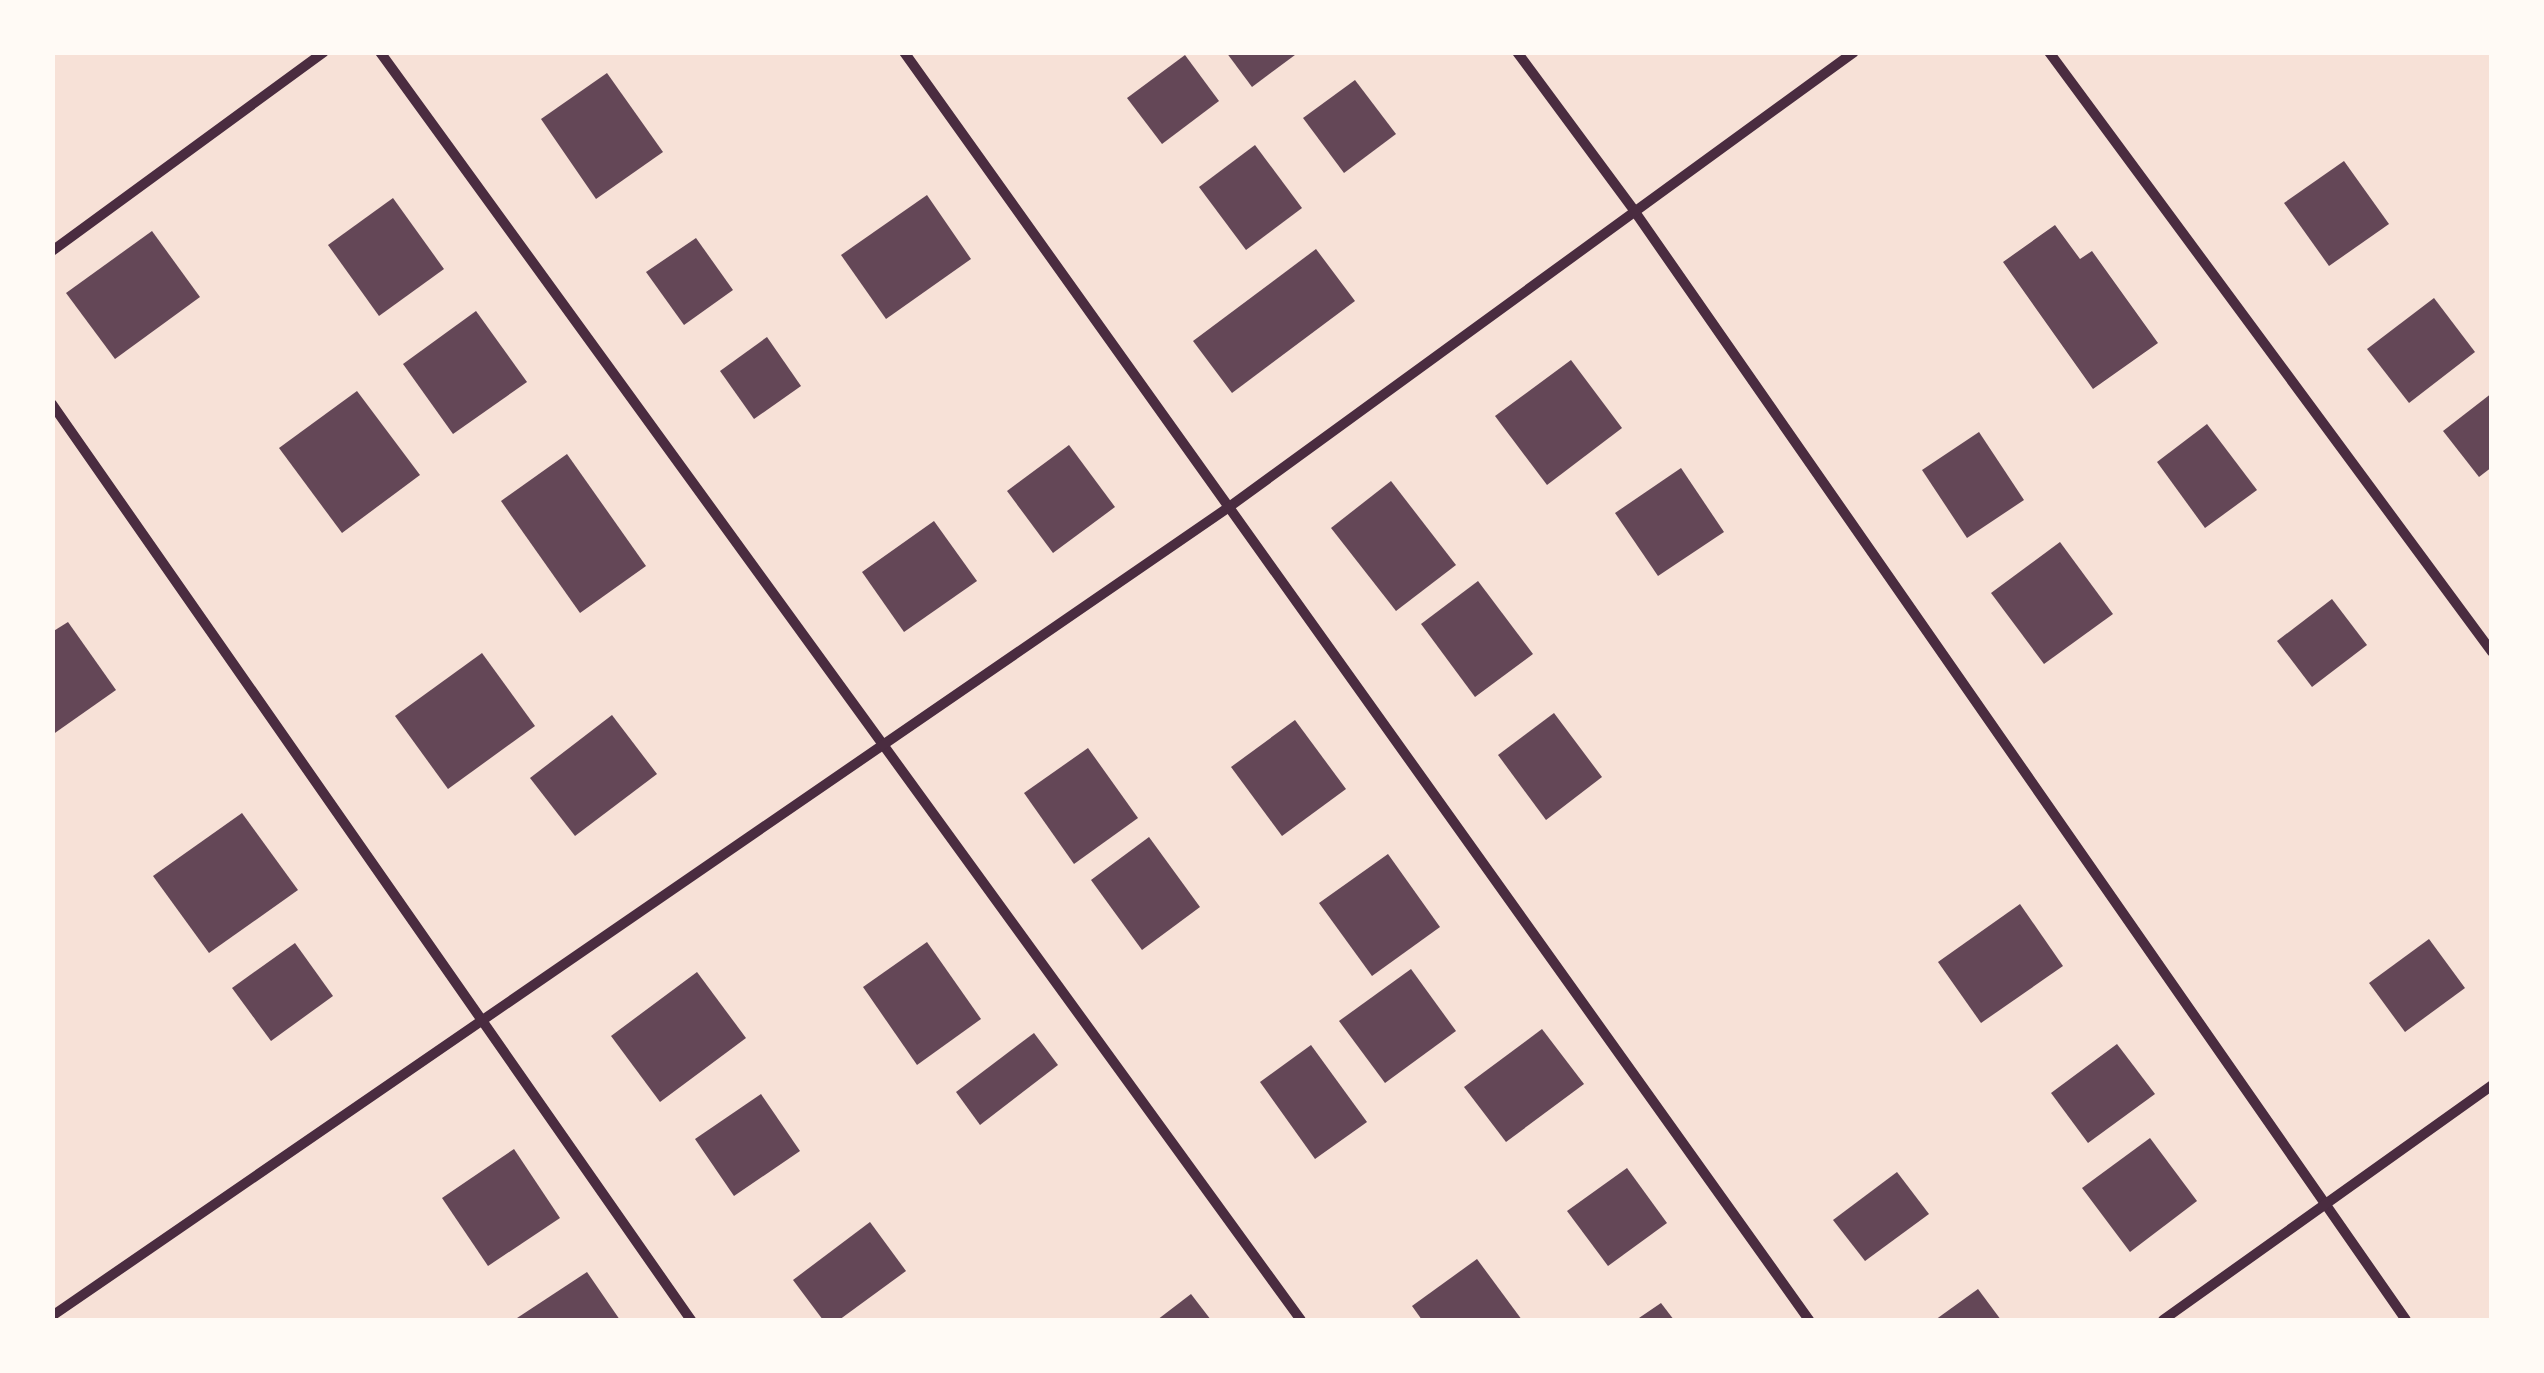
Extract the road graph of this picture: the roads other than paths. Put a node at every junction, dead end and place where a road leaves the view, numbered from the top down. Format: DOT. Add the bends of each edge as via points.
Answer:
graph roads {
  1 [pos="324,52"];
  2 [pos="380,52"];
  3 [pos="904,52"];
  4 [pos="1517,52"];
  5 [pos="1854,52"];
  6 [pos="2049,52"];
  7 [pos="1633,209"];
  8 [pos="52,251"];
  9 [pos="52,404"];
  10 [pos="1228,507"];
  11 [pos="2492,652"];
  12 [pos="883,747"];
  13 [pos="476,1020"];
  14 [pos="2492,1085"];
  15 [pos="2324,1206"];
  16 [pos="52,1316"];
  17 [pos="691,1320"];
  18 [pos="1301,1320"];
  19 [pos="1809,1320"];
  20 [pos="2163,1320"];
  21 [pos="2406,1320"];
  1 -- 8 [label="street"];
  2 -- 12 [label="street"];
  3 -- 10 [label="street"];
  4 -- 7 [label="street"];
  5 -- 7 [label="street"];
  6 -- 11 [label="street"];
  7 -- 10 [label="street"];
  7 -- 15 [label="street"];
  9 -- 13 [label="street"];
  10 -- 12 [label="street"];
  10 -- 19 [label="street"];
  12 -- 13 [label="street"];
  12 -- 18 [label="street"];
  13 -- 16 [label="street"];
  13 -- 17 [label="street"];
  14 -- 15 [label="street"];
  15 -- 20 [label="street"];
  15 -- 21 [label="street"];
}
